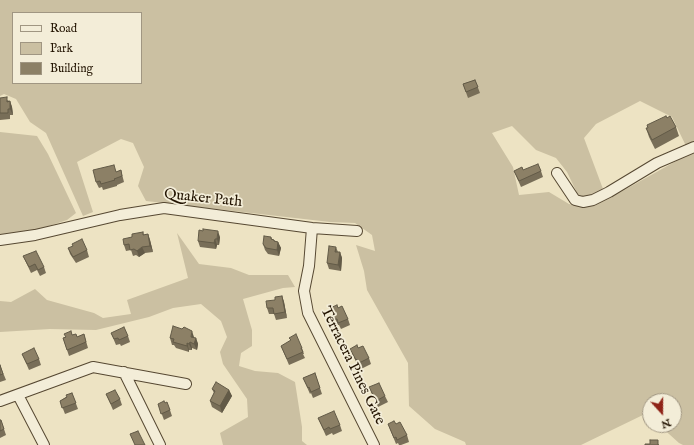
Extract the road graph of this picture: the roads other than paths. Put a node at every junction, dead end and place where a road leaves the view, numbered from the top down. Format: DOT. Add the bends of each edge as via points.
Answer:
graph roads {
  1 [pos="694,147"];
  2 [pos="557,173"];
  3 [pos="312,228"];
  4 [pos="357,231"];
  5 [pos="0,240"];
  6 [pos="124,372"];
  7 [pos="186,384"];
  8 [pos="18,394"];
  9 [pos="0,401"];
  10 [pos="44,445"];
  11 [pos="160,445"];
  12 [pos="374,445"];
  1 -- 2 [label="street" via="657,163 593,200 583,202 575,200"];
  3 -- 4 [label="street, Quaker Path"];
  3 -- 5 [label="street, Quaker Path" via="164,208"];
  3 -- 12 [label="street, Terracera Pines Gate" via="304,291 308,313"];
  6 -- 7 [label="street"];
  6 -- 8 [label="street" via="93,367"];
  6 -- 11 [label="street"];
  8 -- 9 [label="street"];
  8 -- 10 [label="street"];
}
